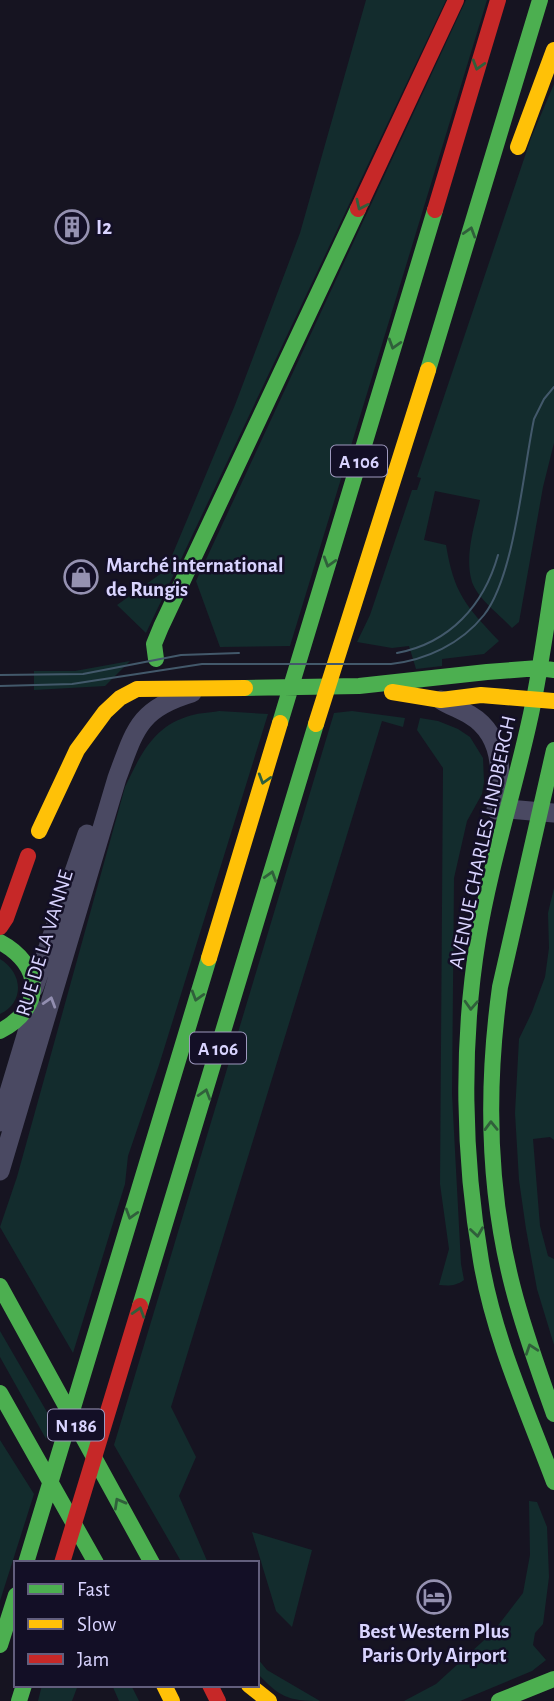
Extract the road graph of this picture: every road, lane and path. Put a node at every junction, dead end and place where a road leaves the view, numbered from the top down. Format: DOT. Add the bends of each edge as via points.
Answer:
graph roads {
  1 [pos="456,0"];
  2 [pos="498,0"];
  3 [pos="540,0"];
  4 [pos="554,50"];
  5 [pos="512,163"];
  6 [pos="485,239"];
  7 [pos="451,297"];
  8 [pos="554,578"];
  9 [pos="149,660"];
  10 [pos="546,669"];
  11 [pos="359,686"];
  12 [pos="214,687"];
  13 [pos="178,692"];
  14 [pos="121,696"];
  15 [pos="534,699"];
  16 [pos="441,700"];
  17 [pos="554,701"];
  18 [pos="135,729"];
  19 [pos="554,750"];
  20 [pos="508,809"];
  21 [pos="548,812"];
  22 [pos="38,831"];
  23 [pos="28,856"];
  24 [pos="0,927"];
  25 [pos="478,937"];
  26 [pos="0,942"];
  27 [pos="32,995"];
  28 [pos="0,1031"];
  29 [pos="0,1122"];
  30 [pos="1,1166"];
  31 [pos="0,1286"];
  32 [pos="0,1393"];
  33 [pos="554,1413"];
  34 [pos="554,1482"];
  35 [pos="64,1556"];
  36 [pos="27,1561"];
  37 [pos="95,1561"];
  38 [pos="151,1561"];
  39 [pos="14,1601"];
  40 [pos="0,1646"];
  41 [pos="554,1679"];
  42 [pos="252,1687"];
  43 [pos="269,1701"];
  44 [pos="499,1701"];
  1 -- 9 [label="main road, one-way"];
  2 -- 36 [label="main road, A 106, one-way"];
  7 -- 3 [label="main road, A 106, one-way"];
  4 -- 5 [label="main road"];
  6 -- 7 [label="main road" via="466,289"];
  35 -- 7 [label="main road, A 106, one-way" via="341,641"];
  8 -- 10 [label="main road, AVENUE CHARLES LINDBERGH"];
  9 -- 13 [label="main road"];
  9 -- 14 [label="main road"];
  10 -- 11 [label="main road"];
  10 -- 15 [label="main road, AVENUE CHARLES LINDBERGH"];
  11 -- 12 [label="main road"];
  11 -- 16 [label="main road"];
  12 -- 13 [label="street, RUE DE LA VANNE"];
  13 -- 14 [label="main road" via="147,687"];
  13 -- 18 [label="street, RUE DE LA VANNE"];
  14 -- 22 [label="main road" via="90,730 55,790"];
  15 -- 16 [label="main road" via="481,695"];
  15 -- 17 [label="main road"];
  15 -- 20 [label="main road, AVENUE CHARLES LINDBERGH"];
  16 -- 25 [label="street" via="483,726 499,756 501,787"];
  18 -- 27 [label="street, RUE DE LA VANNE" via="107,775"];
  30 -- 18 [label="street, RUE DE LA VANNE, one-way"];
  19 -- 21 [label="main road"];
  20 -- 21 [label="street"];
  20 -- 25 [label="main road, AVENUE CHARLES LINDBERGH"];
  33 -- 21 [label="main road, one-way" via="507,1265 495,1187 490,1103 500,994"];
  23 -- 24 [label="main road"];
  25 -- 34 [label="main road, AVENUE CHARLES LINDBERGH, one-way" via="468,1094 481,1264 491,1306"];
  26 -- 27 [label="main road" via="20,953 27,964"];
  27 -- 28 [label="main road" via="18,1022"];
  27 -- 29 [label="street, RUE DE LA VANNE" via="28,1029"];
  38 -- 31 [label="main road, N 186, one-way"];
  32 -- 37 [label="main road, N 186"];
  39 -- 40 [label="main road"];
  41 -- 44 [label="main road"];
  42 -- 43 [label="main road"];
}
